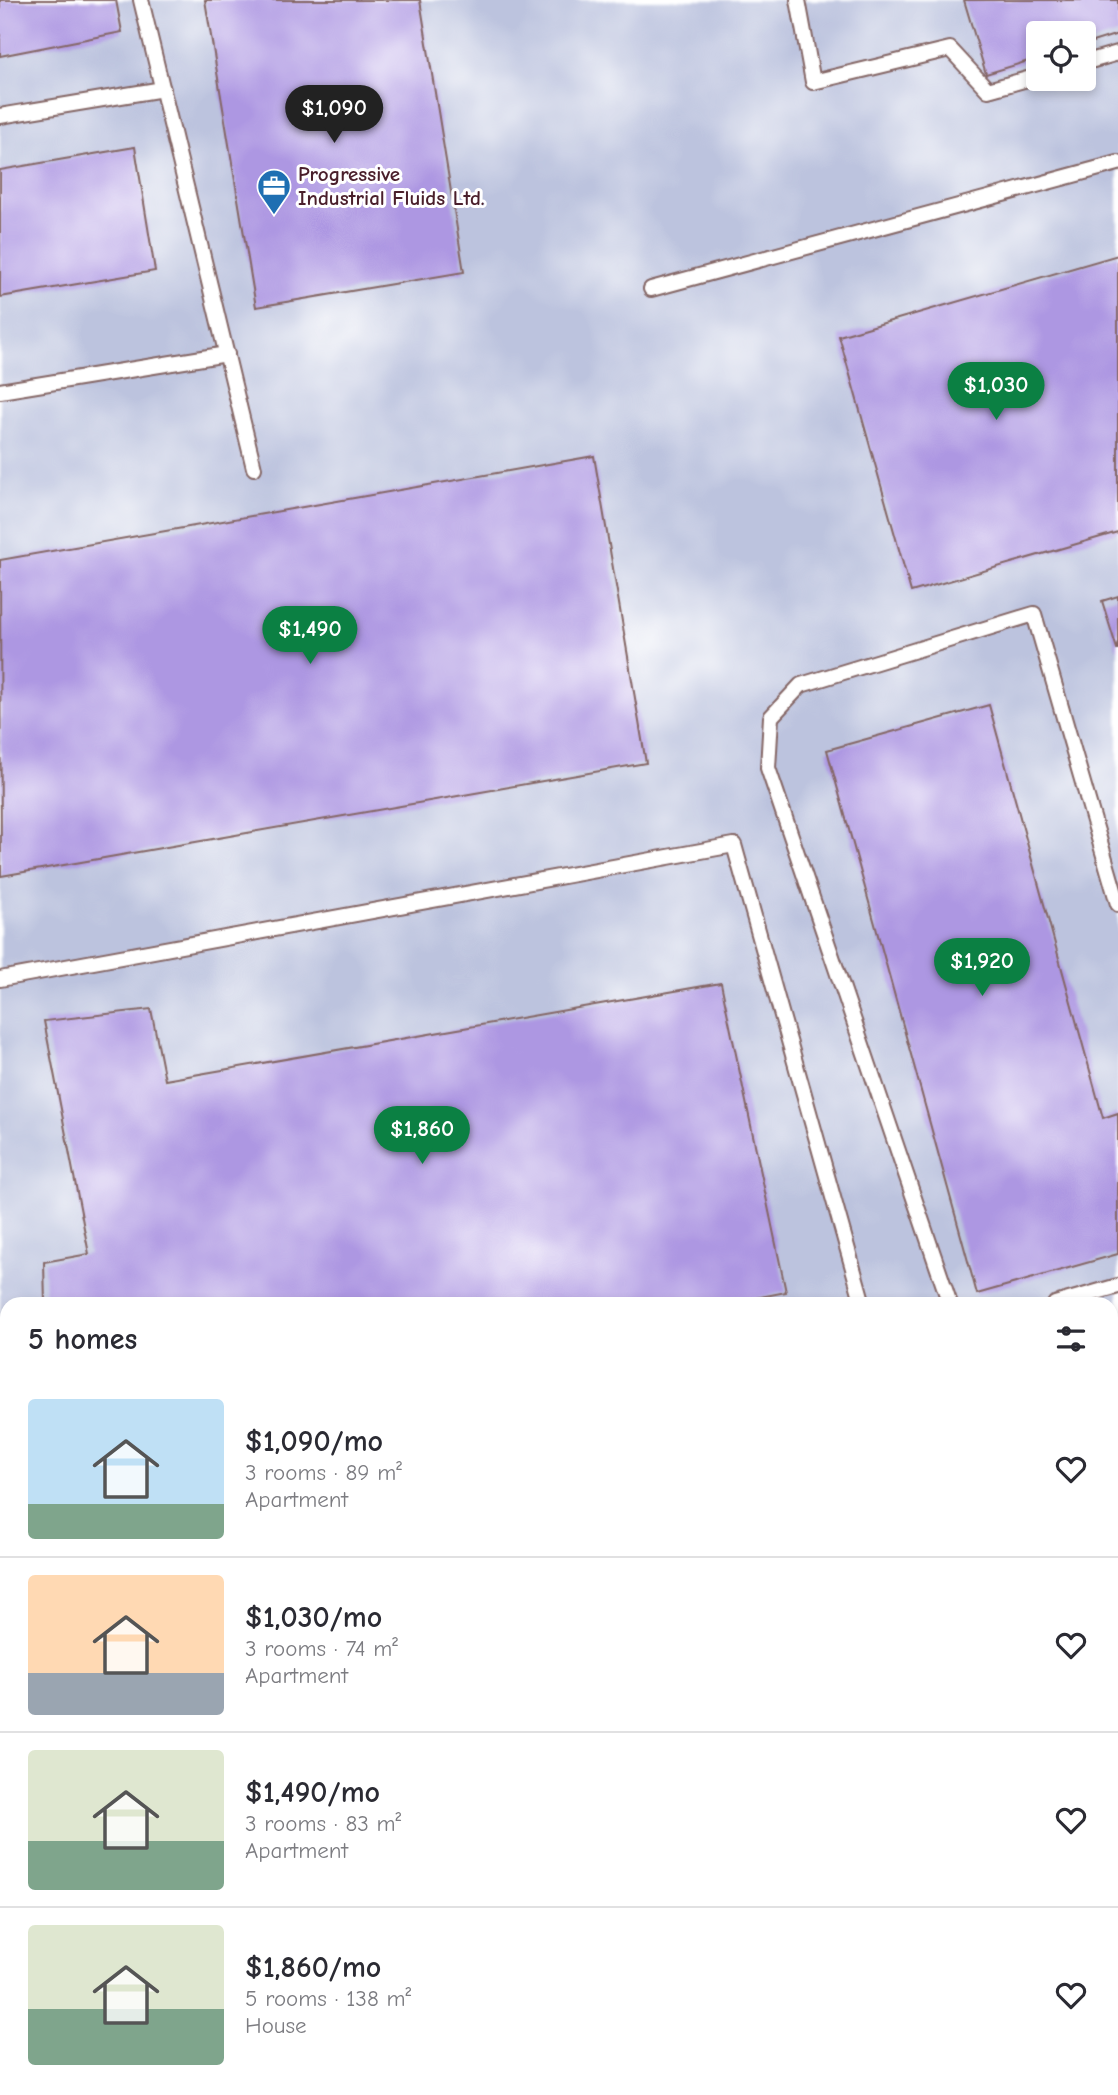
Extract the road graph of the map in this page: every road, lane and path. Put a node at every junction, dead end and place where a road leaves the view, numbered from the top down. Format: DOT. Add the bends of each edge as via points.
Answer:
graph roads {
  1 [pos="141,0"];
  2 [pos="798,0"];
  3 [pos="1118,53"];
  4 [pos="1096,59"];
  5 [pos="1026,79"];
  6 [pos="163,89"];
  7 [pos="0,116"];
  8 [pos="1118,163"];
  9 [pos="651,289"];
  10 [pos="227,354"];
  11 [pos="0,391"];
  12 [pos="254,468"];
  13 [pos="1118,904"];
  14 [pos="0,979"];
  15 [pos="1118,1286"];
  16 [pos="861,1297"];
  17 [pos="948,1297"];
  18 [pos="1080,1297"];
  1 -- 6 [label="lane"];
  2 -- 5 [label="lane" via="813,82 950,49 988,90"];
  3 -- 4 [label="lane"];
  6 -- 7 [label="lane"];
  6 -- 10 [label="lane"];
  8 -- 9 [label="lane"];
  10 -- 11 [label="lane"];
  10 -- 12 [label="lane"];
  13 -- 17 [label="lane" via="1034,614 801,685 771,717 768,768"];
  14 -- 16 [label="lane" via="734,845"];
  15 -- 18 [label="lane"];
}
